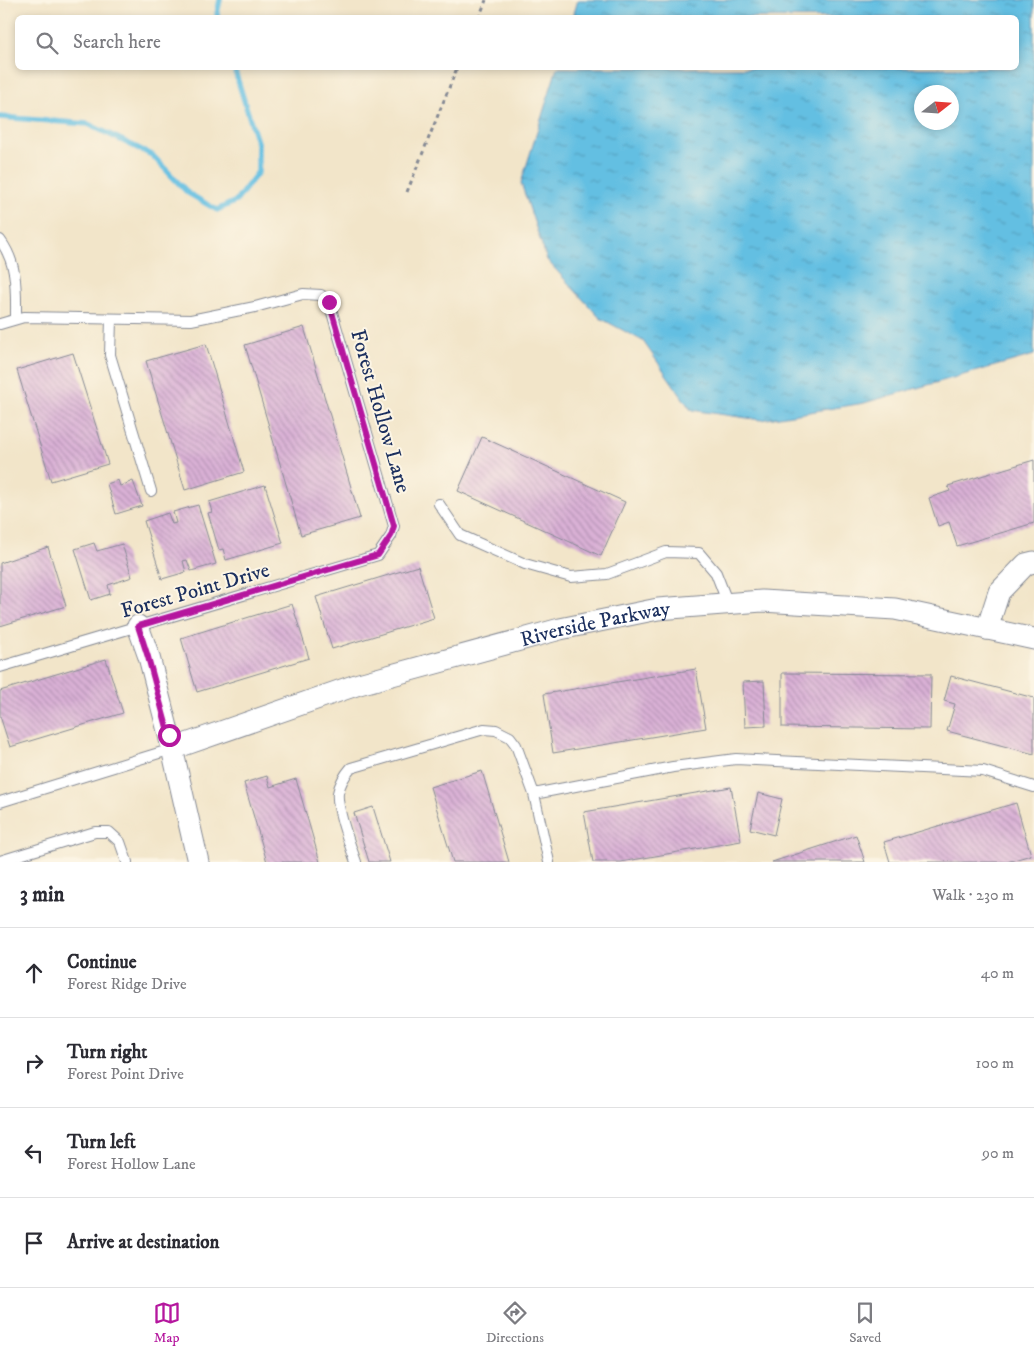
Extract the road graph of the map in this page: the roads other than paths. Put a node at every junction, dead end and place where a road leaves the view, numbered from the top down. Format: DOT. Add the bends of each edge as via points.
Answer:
graph roads {
  1 [pos="0,240"];
  2 [pos="16,319"];
  3 [pos="111,319"];
  4 [pos="0,324"];
  5 [pos="151,491"];
  6 [pos="439,504"];
  7 [pos="391,536"];
  8 [pos="1034,562"];
  9 [pos="728,604"];
  10 [pos="138,626"];
  11 [pos="987,629"];
  12 [pos="1034,639"];
  13 [pos="0,667"];
  14 [pos="172,749"];
  15 [pos="1034,787"];
  16 [pos="534,794"];
  17 [pos="0,802"];
  18 [pos="0,862"];
  19 [pos="127,862"];
  20 [pos="198,862"];
  21 [pos="356,862"];
  22 [pos="550,862"];
  1 -- 2 [label="lane" via="8,251 16,281"];
  2 -- 3 [label="lane, Forest Hollow Lane"];
  2 -- 4 [label="lane, Forest Hollow Lane"];
  3 -- 5 [label="lane" via="110,355"];
  3 -- 7 [label="lane, Forest Hollow Lane" via="191,320 303,294 321,295 329,302 371,444 394,526"];
  6 -- 9 [label="lane" via="460,535 525,564 572,577 607,574 666,552 699,553 716,573"];
  7 -- 10 [label="lane, Forest Point Drive" via="378,555"];
  8 -- 11 [label="street" via="1026,564 999,592"];
  9 -- 11 [label="street, Riverside Parkway" via="762,601 895,609"];
  9 -- 14 [label="street, Riverside Parkway" via="658,609 560,629 359,684"];
  10 -- 13 [label="lane, Forest Point Drive"];
  10 -- 14 [label="street"];
  11 -- 12 [label="street, Riverside Parkway"];
  14 -- 17 [label="lane"];
  14 -- 20 [label="street"];
  15 -- 16 [label="lane" via="983,771 736,759 673,767"];
  16 -- 21 [label="lane" via="516,745 510,737 496,730 484,729 351,768 341,782 338,794"];
  16 -- 22 [label="lane"];
  18 -- 19 [label="lane" via="95,832 109,832 120,842"];
}
